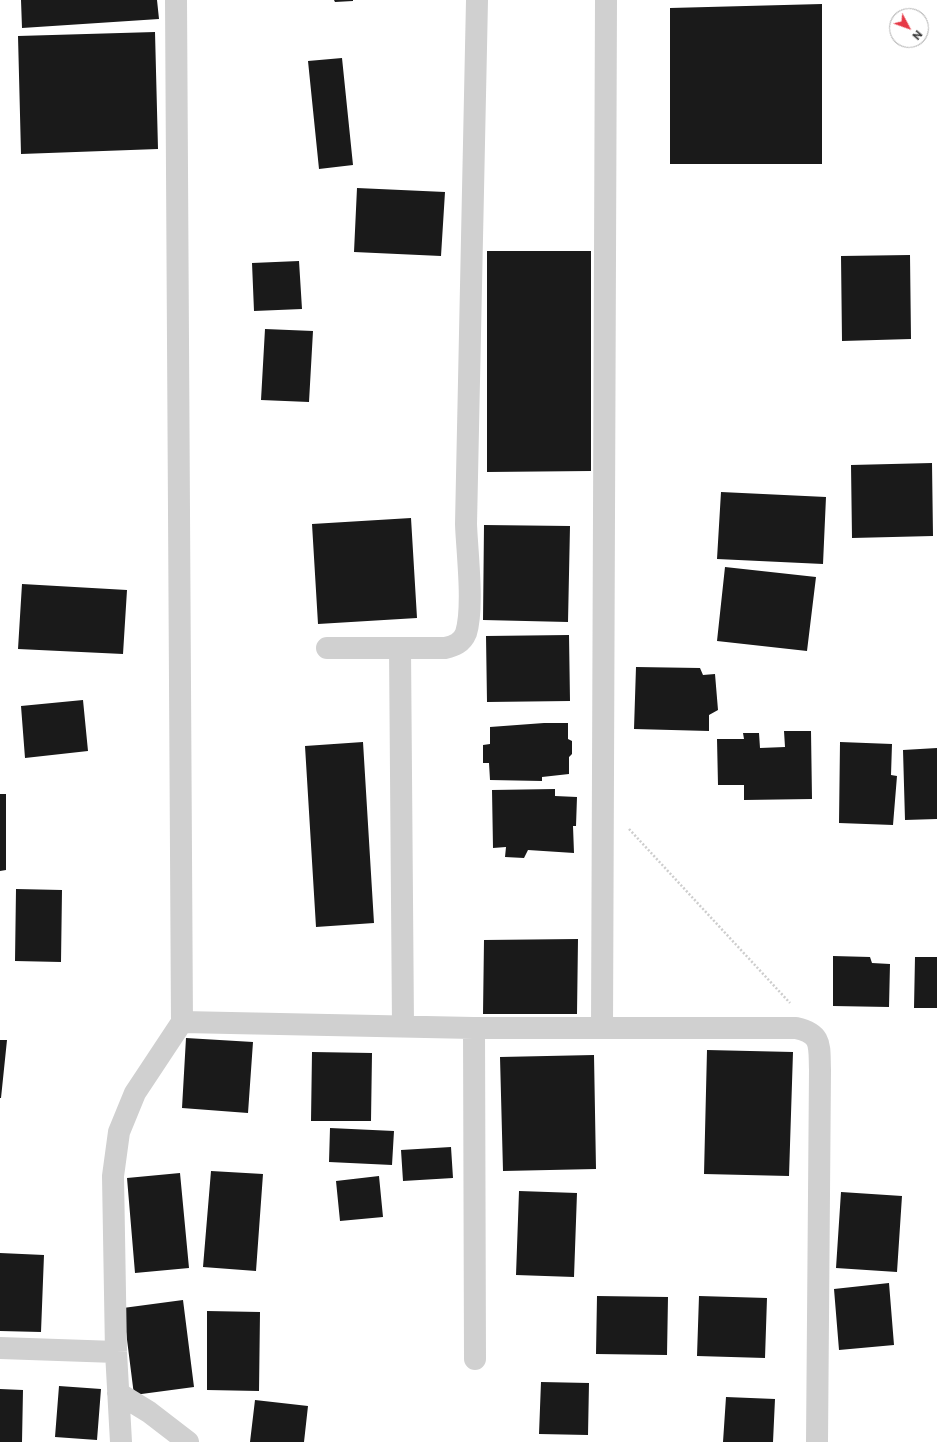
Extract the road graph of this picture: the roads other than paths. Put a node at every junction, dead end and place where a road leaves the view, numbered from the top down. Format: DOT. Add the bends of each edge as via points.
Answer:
graph roads {
  1 [pos="176,0"];
  2 [pos="477,0"];
  3 [pos="606,0"];
  4 [pos="327,648"];
  5 [pos="400,648"];
  6 [pos="182,1022"];
  7 [pos="403,1026"];
  8 [pos="474,1028"];
  9 [pos="602,1028"];
  10 [pos="0,1348"];
  11 [pos="116,1352"];
  12 [pos="475,1359"];
  13 [pos="118,1393"];
  14 [pos="121,1442"];
  15 [pos="188,1442"];
  16 [pos="817,1442"];
  1 -- 6 [label="street"];
  2 -- 5 [label="street" via="466,524 469,611 466,634 457,645 444,648"];
  3 -- 9 [label="street"];
  4 -- 5 [label="street"];
  5 -- 7 [label="street"];
  6 -- 7 [label="street"];
  6 -- 11 [label="street" via="135,1092 119,1132 112,1176"];
  7 -- 8 [label="street"];
  8 -- 9 [label="street"];
  8 -- 12 [label="street"];
  9 -- 16 [label="street" via="796,1028 809,1031 819,1043"];
  10 -- 11 [label="street"];
  11 -- 13 [label="street"];
  13 -- 14 [label="street"];
  13 -- 15 [label="street" via="149,1412"];
}
